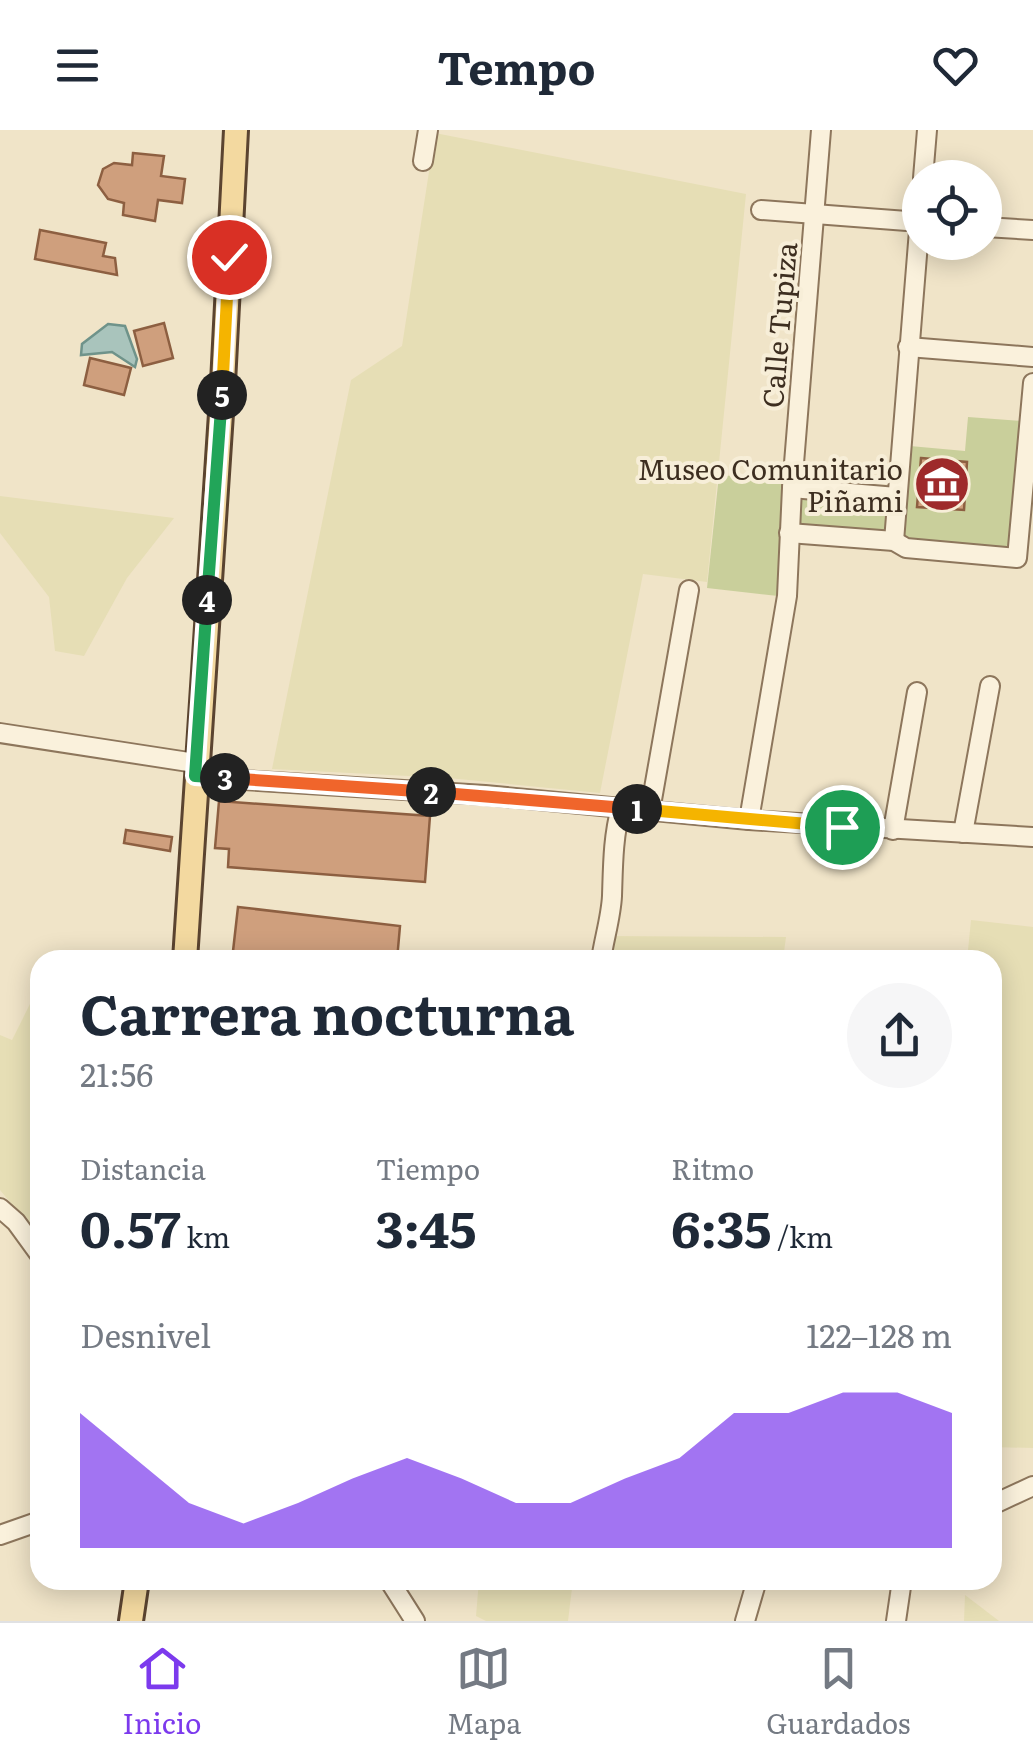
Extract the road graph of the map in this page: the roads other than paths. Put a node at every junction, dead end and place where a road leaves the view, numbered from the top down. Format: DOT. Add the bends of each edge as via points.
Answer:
graph roads {
  1 [pos="236,130"];
  2 [pos="428,130"];
  3 [pos="821,130"];
  4 [pos="927,130"];
  5 [pos="924,160"];
  6 [pos="423,162"];
  7 [pos="761,210"];
  8 [pos="814,214"];
  9 [pos="902,219"];
  10 [pos="1002,228"];
  11 [pos="1033,230"];
  12 [pos="916,260"];
  13 [pos="908,347"];
  14 [pos="1033,357"];
  15 [pos="1033,383"];
  16 [pos="792,488"];
  17 [pos="896,497"];
  18 [pos="789,533"];
  19 [pos="894,541"];
  20 [pos="689,590"];
  21 [pos="990,686"];
  22 [pos="918,692"];
  23 [pos="0,732"];
  24 [pos="195,770"];
  25 [pos="621,807"];
  26 [pos="650,810"];
  27 [pos="749,820"];
  28 [pos="893,830"];
  29 [pos="963,833"];
  30 [pos="1033,837"];
  31 [pos="185,950"];
  32 [pos="603,950"];
  33 [pos="0,1208"];
  34 [pos="30,1241"];
  35 [pos="1033,1486"];
  36 [pos="1002,1501"];
  37 [pos="30,1524"];
  38 [pos="0,1535"];
  39 [pos="136,1590"];
  40 [pos="395,1590"];
  41 [pos="754,1590"];
  42 [pos="901,1590"];
  43 [pos="131,1621"];
  44 [pos="414,1621"];
  45 [pos="745,1621"];
  46 [pos="896,1621"];
  1 -- 24 [label="main road"];
  2 -- 6 [label="street"];
  3 -- 8 [label="street, Calle Tupiza"];
  4 -- 5 [label="street"];
  7 -- 8 [label="street"];
  8 -- 9 [label="street"];
  8 -- 16 [label="street, Calle Tupiza"];
  10 -- 11 [label="street"];
  12 -- 13 [label="street"];
  13 -- 14 [label="street"];
  13 -- 17 [label="street"];
  15 -- 19 [label="street" via="1017,558 906,548"];
  16 -- 17 [label="street"];
  16 -- 18 [label="street, Calle Tupiza"];
  17 -- 19 [label="street"];
  18 -- 19 [label="street"];
  18 -- 27 [label="street, Calle Tupiza" via="787,596"];
  20 -- 26 [label="street"];
  21 -- 29 [label="street"];
  22 -- 28 [label="street"];
  23 -- 24 [label="street"];
  24 -- 25 [label="street"];
  24 -- 31 [label="main road"];
  25 -- 26 [label="street"];
  25 -- 32 [label="street"];
  26 -- 27 [label="street"];
  27 -- 28 [label="street"];
  28 -- 29 [label="street"];
  29 -- 30 [label="street"];
  33 -- 34 [label="street"];
  35 -- 36 [label="street"];
  37 -- 38 [label="street"];
  39 -- 43 [label="main road"];
  40 -- 44 [label="street"];
  41 -- 45 [label="street"];
  42 -- 46 [label="street"];
}
